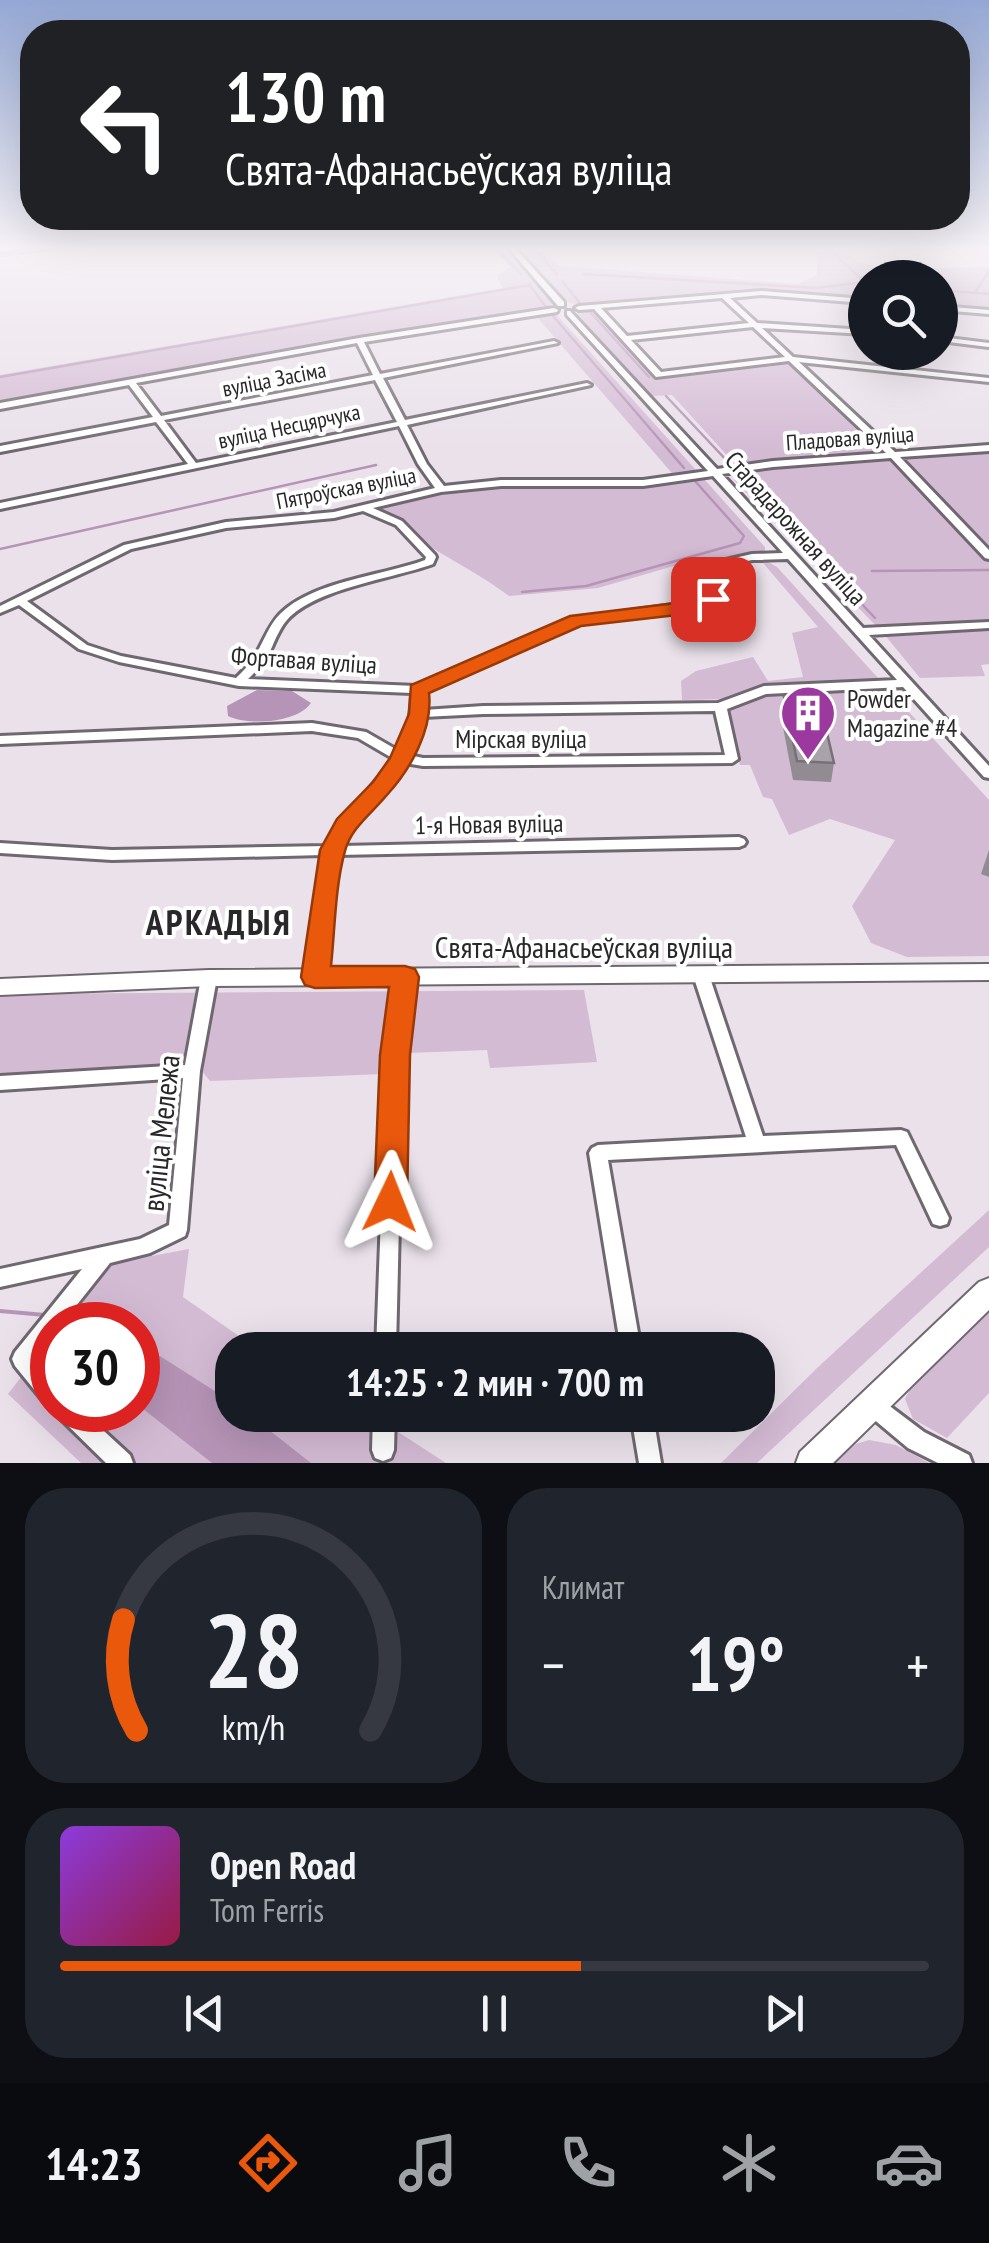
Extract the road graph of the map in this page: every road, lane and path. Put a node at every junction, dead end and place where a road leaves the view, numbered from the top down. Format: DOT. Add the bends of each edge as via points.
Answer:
graph roads {
  1 [pos="531,314"];
  2 [pos="571,314"];
  3 [pos="603,314"];
  4 [pos="744,314"];
  5 [pos="756,326"];
  6 [pos="848,331"];
  7 [pos="625,338"];
  8 [pos="359,340"];
  9 [pos="554,342"];
  10 [pos="958,342"];
  11 [pos="989,345"];
  12 [pos="790,359"];
  13 [pos="377,377"];
  14 [pos="989,380"];
  15 [pos="131,382"];
  16 [pos="587,385"];
  17 [pos="0,406"];
  18 [pos="158,418"];
  19 [pos="404,423"];
  20 [pos="989,448"];
  21 [pos="0,449"];
  22 [pos="892,454"];
  23 [pos="194,466"];
  24 [pos="715,472"];
  25 [pos="441,489"];
  26 [pos="0,506"];
  27 [pos="366,509"];
  28 [pos="789,556"];
  29 [pos="989,556"];
  30 [pos="19,600"];
  31 [pos="0,610"];
  32 [pos="989,625"];
  33 [pos="860,632"];
  34 [pos="240,682"];
  35 [pos="906,683"];
  36 [pos="418,690"];
  37 [pos="720,707"];
  38 [pos="420,714"];
  39 [pos="0,740"];
  40 [pos="401,758"];
  41 [pos="989,774"];
  42 [pos="739,842"];
  43 [pos="0,848"];
  44 [pos="332,850"];
  45 [pos="989,972"];
  46 [pos="701,975"];
  47 [pos="315,977"];
  48 [pos="405,977"];
  49 [pos="209,978"];
  50 [pos="0,986"];
  51 [pos="192,1070"];
  52 [pos="0,1082"];
  53 [pos="756,1144"];
  54 [pos="940,1218"];
  55 [pos="104,1256"];
  56 [pos="0,1278"];
  57 [pos="989,1290"];
  58 [pos="67,1302"];
  59 [pos="387,1332"];
  60 [pos="628,1332"];
  61 [pos="30,1349"];
  62 [pos="30,1369"];
  63 [pos="872,1405"];
  64 [pos="89,1432"];
  65 [pos="384,1432"];
  66 [pos="645,1432"];
  67 [pos="384,1450"];
  68 [pos="122,1463"];
  69 [pos="650,1463"];
  70 [pos="811,1463"];
  71 [pos="961,1463"];
  1 -- 8 [label="street"];
  2 -- 24 [label="street, Старадарожная вуліца"];
  3 -- 7 [label="street"];
  4 -- 5 [label="street"];
  5 -- 6 [label="street"];
  5 -- 7 [label="street"];
  5 -- 12 [label="street"];
  7 -- 12 [label="street" via="659,375"];
  8 -- 13 [label="street"];
  8 -- 15 [label="street"];
  9 -- 13 [label="street, вуліца Засіма"];
  10 -- 11 [label="street"];
  12 -- 14 [label="street"];
  12 -- 22 [label="street"];
  13 -- 18 [label="street, вуліца Засіма"];
  13 -- 19 [label="street"];
  15 -- 17 [label="street"];
  15 -- 18 [label="street"];
  16 -- 19 [label="street, вуліца Несцярчука"];
  18 -- 21 [label="street, вуліца Засіма"];
  18 -- 23 [label="street"];
  19 -- 23 [label="street, вуліца Несцярчука"];
  19 -- 25 [label="street"];
  20 -- 22 [label="street, Пладовая вуліца"];
  22 -- 24 [label="street, Пладовая вуліца"];
  22 -- 29 [label="street"];
  23 -- 26 [label="street, вуліца Несцярчука"];
  24 -- 25 [label="street, Пятроўская вуліца" via="643,483"];
  24 -- 28 [label="street, Старадарожная вуліца"];
  25 -- 27 [label="street, Пятроўская вуліца"];
  27 -- 30 [label="street, Пятроўская вуліца" via="226,526 128,547"];
  27 -- 34 [label="street" via="399,524 429,562 331,591 288,612"];
  28 -- 33 [label="street, Старадарожная вуліца"];
  28 -- 36 [label="street, Фортавая вуліца" via="712,566 707,575 713,599 704,604 577,620"];
  30 -- 31 [label="street, Пятроўская вуліца"];
  30 -- 34 [label="street, Фортавая вуліца" via="98,654"];
  32 -- 33 [label="street"];
  33 -- 35 [label="street, Старадарожная вуліца"];
  34 -- 36 [label="street, Фортавая вуліца"];
  35 -- 37 [label="street" via="764,690"];
  35 -- 41 [label="street, Старадарожная вуліца"];
  36 -- 38 [label="street"];
  37 -- 38 [label="street"];
  37 -- 40 [label="street, Мірская вуліца" via="732,759"];
  38 -- 40 [label="street"];
  39 -- 40 [label="street, Мірская вуліца" via="312,727 373,740"];
  40 -- 44 [label="street"];
  42 -- 44 [label="street, 1-я Новая вуліца"];
  43 -- 44 [label="street, 1-я Новая вуліца" via="112,855"];
  44 -- 47 [label="street"];
  45 -- 46 [label="street, Свята-Афанасьеўская вуліца"];
  46 -- 48 [label="street, Свята-Афанасьеўская вуліца"];
  46 -- 53 [label="street"];
  47 -- 48 [label="street, Свята-Афанасьеўская вуліца"];
  47 -- 49 [label="street, Свята-Афанасьеўская вуліца"];
  48 -- 59 [label="street" via="395,1055"];
  49 -- 50 [label="street, Свята-Афанасьеўская вуліца"];
  49 -- 51 [label="street, вуліца Мележа"];
  51 -- 52 [label="street"];
  51 -- 55 [label="street, вуліца Мележа" via="178,1230"];
  53 -- 54 [label="street" via="901,1137"];
  53 -- 60 [label="street" via="598,1153"];
  55 -- 56 [label="street, вуліца Мележа"];
  55 -- 58 [label="street"];
  57 -- 63 [label="street"];
  61 -- 62 [label="street" via="22,1359"];
  63 -- 70 [label="street"];
  63 -- 71 [label="street" via="916,1440"];
  64 -- 68 [label="street"];
  65 -- 67 [label="street"];
  66 -- 69 [label="street"];
}
